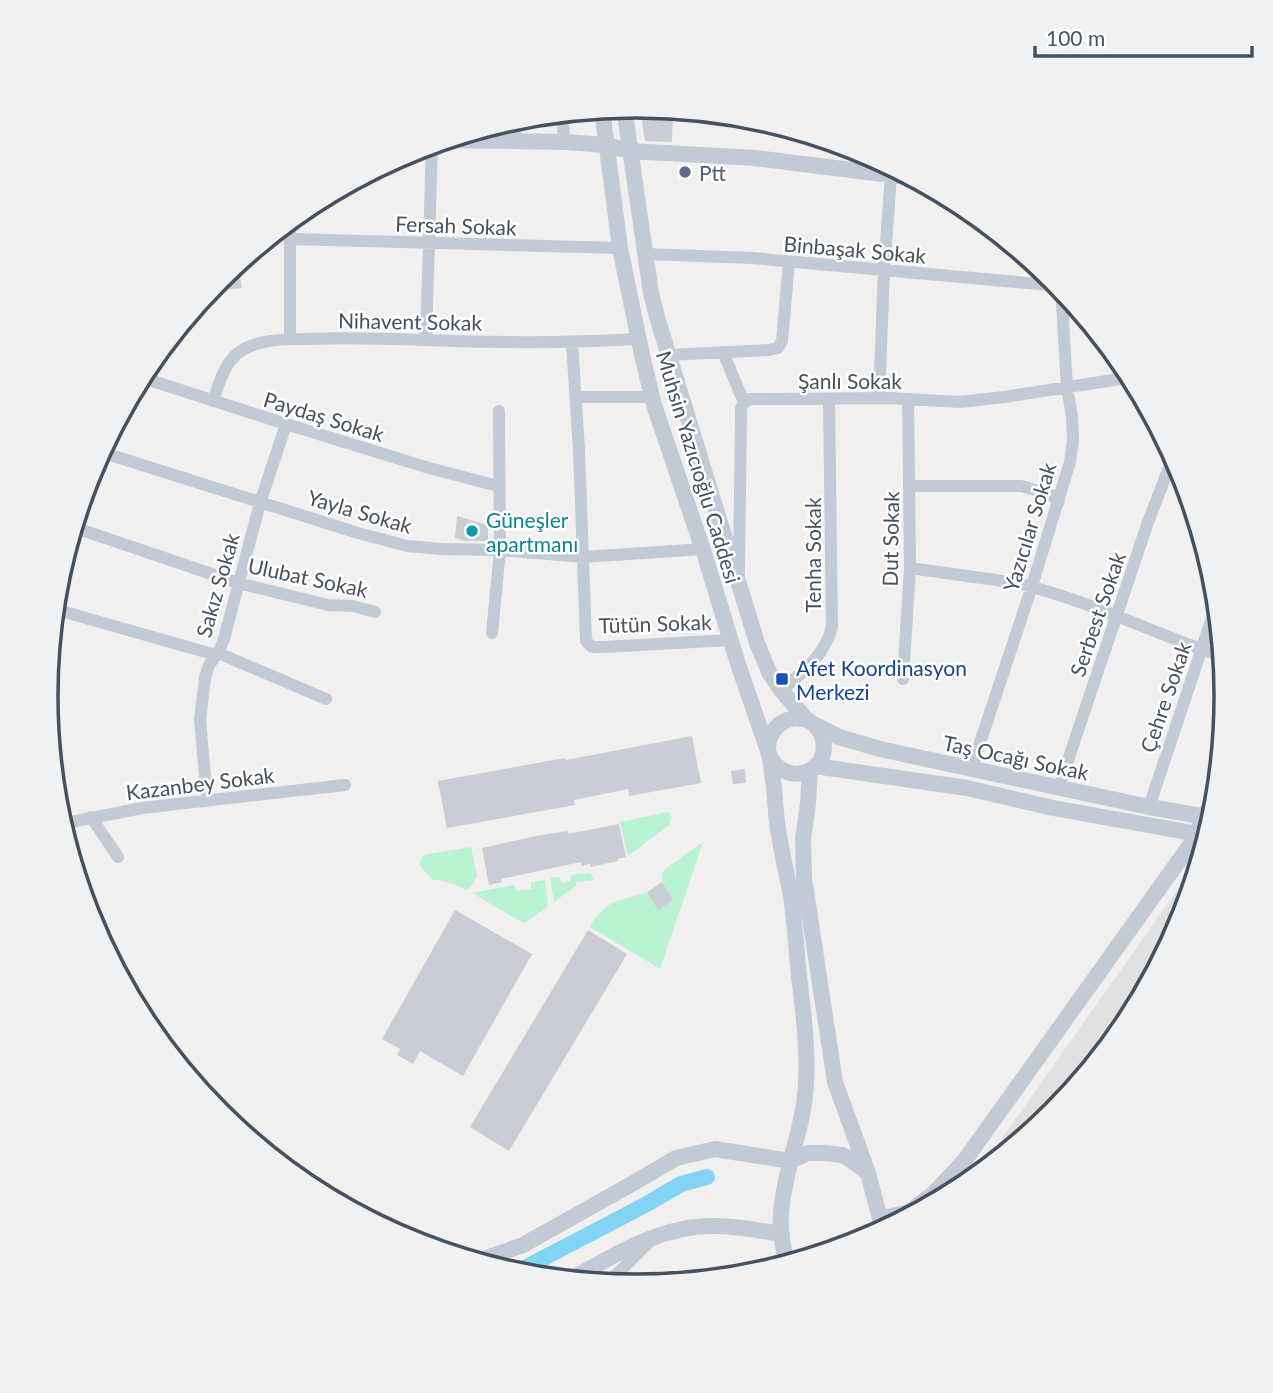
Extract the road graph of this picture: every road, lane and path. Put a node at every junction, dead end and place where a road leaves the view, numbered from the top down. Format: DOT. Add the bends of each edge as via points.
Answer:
graph roads {
  1 [pos="626,118"];
  2 [pos="603,119"];
  3 [pos="562,123"];
  4 [pos="515,131"];
  5 [pos="485,137"];
  6 [pos="515,140"];
  7 [pos="565,142"];
  8 [pos="606,145"];
  9 [pos="630,151"];
  10 [pos="432,155"];
  11 [pos="885,174"];
  12 [pos="902,182"];
  13 [pos="290,233"];
  14 [pos="290,239"];
  15 [pos="430,244"];
  16 [pos="620,248"];
  17 [pos="646,254"];
  18 [pos="789,262"];
  19 [pos="884,271"];
  20 [pos="1043,285"];
  21 [pos="1062,304"];
  22 [pos="290,339"];
  23 [pos="426,340"];
  24 [pos="572,343"];
  25 [pos="640,347"];
  26 [pos="723,352"];
  27 [pos="668,355"];
  28 [pos="1120,379"];
  29 [pos="151,381"];
  30 [pos="1067,387"];
  31 [pos="576,397"];
  32 [pos="653,397"];
  33 [pos="879,398"];
  34 [pos="829,399"];
  35 [pos="908,399"];
  36 [pos="213,401"];
  37 [pos="744,403"];
  38 [pos="499,411"];
  39 [pos="285,425"];
  40 [pos="111,455"];
  41 [pos="1168,469"];
  42 [pos="498,486"];
  43 [pos="910,486"];
  44 [pos="1059,502"];
  45 [pos="260,503"];
  46 [pos="82,530"];
  47 [pos="703,549"];
  48 [pos="500,550"];
  49 [pos="584,557"];
  50 [pos="910,568"];
  51 [pos="739,580"];
  52 [pos="239,583"];
  53 [pos="1032,586"];
  54 [pos="64,612"];
  55 [pos="375,612"];
  56 [pos="1116,615"];
  57 [pos="1210,624"];
  58 [pos="492,633"];
  59 [pos="731,640"];
  60 [pos="1202,650"];
  61 [pos="217,654"];
  62 [pos="1213,654"];
  63 [pos="903,679"];
  64 [pos="781,690"];
  65 [pos="326,699"];
  66 [pos="810,722"];
  67 [pos="769,752"];
  68 [pos="813,768"];
  69 [pos="971,770"];
  70 [pos="345,785"];
  71 [pos="1059,787"];
  72 [pos="967,788"];
  73 [pos="207,799"];
  74 [pos="1149,807"];
  75 [pos="1053,808"];
  76 [pos="91,817"];
  77 [pos="1202,819"];
  78 [pos="72,822"];
  79 [pos="1143,825"];
  80 [pos="1199,831"];
  81 [pos="1197,842"];
  82 [pos="118,857"];
  83 [pos="790,1161"];
  84 [pos="868,1173"];
  85 [pos="934,1193"];
  86 [pos="881,1221"];
  87 [pos="782,1234"];
  88 [pos="655,1236"];
  89 [pos="786,1256"];
  90 [pos="490,1257"];
  91 [pos="584,1272"];
  92 [pos="616,1274"];
  1 -- 9 [label="street, Muhsin Yazıcıoğlu Caddesi"];
  2 -- 8 [label="street, Muhsin Yazıcıoğlu Caddesi"];
  3 -- 7 [label="street"];
  4 -- 6 [label="street"];
  5 -- 6 [label="street"];
  6 -- 7 [label="street"];
  7 -- 8 [label="street"];
  8 -- 9 [label="street"];
  8 -- 16 [label="street, Muhsin Yazıcıoğlu Caddesi"];
  9 -- 11 [label="street" via="755,158"];
  9 -- 17 [label="street, Muhsin Yazıcıoğlu Caddesi"];
  10 -- 15 [label="street"];
  12 -- 19 [label="street"];
  13 -- 14 [label="street"];
  14 -- 15 [label="street, Fersah Sokak"];
  14 -- 22 [label="street"];
  15 -- 16 [label="street, Fersah Sokak"];
  15 -- 23 [label="street"];
  16 -- 25 [label="street, Muhsin Yazıcıoğlu Caddesi"];
  17 -- 18 [label="street, Binbaşak Sokak"];
  17 -- 27 [label="street, Muhsin Yazıcıoğlu Caddesi"];
  18 -- 19 [label="street, Binbaşak Sokak"];
  18 -- 26 [label="street" via="778,348"];
  19 -- 20 [label="street, Binbaşak Sokak"];
  19 -- 33 [label="street"];
  21 -- 30 [label="street, Yazıcılar Sokak"];
  22 -- 23 [label="street, Nihavent Sokak"];
  22 -- 36 [label="street, Nihavent Sokak" via="259,343 232,357"];
  23 -- 24 [label="street, Nihavent Sokak"];
  24 -- 25 [label="street, Nihavent Sokak"];
  24 -- 31 [label="street, Tütün Sokak"];
  25 -- 27 [label="street"];
  25 -- 32 [label="street, Muhsin Yazıcıoğlu Caddesi"];
  26 -- 27 [label="street"];
  26 -- 37 [label="street"];
  27 -- 51 [label="street, Muhsin Yazıcıoğlu Caddesi"];
  28 -- 30 [label="street, Şanlı Sokak"];
  29 -- 36 [label="street, Paydaş Sokak"];
  30 -- 35 [label="street, Şanlı Sokak" via="960,402"];
  30 -- 44 [label="street, Yazıcılar Sokak" via="1073,440"];
  31 -- 32 [label="street"];
  31 -- 49 [label="street, Tütün Sokak"];
  32 -- 47 [label="street, Muhsin Yazıcıoğlu Caddesi"];
  33 -- 34 [label="street, Şanlı Sokak"];
  33 -- 35 [label="street, Şanlı Sokak"];
  34 -- 37 [label="street, Şanlı Sokak" via="771,398"];
  34 -- 64 [label="street, Tenha Sokak" via="832,627 820,655"];
  35 -- 43 [label="street, Dut Sokak"];
  36 -- 39 [label="street, Paydaş Sokak"];
  37 -- 51 [label="street"];
  38 -- 42 [label="street"];
  39 -- 42 [label="street, Paydaş Sokak"];
  39 -- 45 [label="street, Sakız Sokak"];
  40 -- 45 [label="street, Yayla Sokak"];
  41 -- 56 [label="street, Serbest Sokak"];
  42 -- 48 [label="street"];
  43 -- 44 [label="street" via="1021,486"];
  43 -- 50 [label="street, Dut Sokak"];
  44 -- 53 [label="street, Yazıcılar Sokak"];
  45 -- 48 [label="street, Yayla Sokak" via="407,546"];
  45 -- 52 [label="street, Sakız Sokak"];
  46 -- 52 [label="street, Ulubat Sokak"];
  47 -- 49 [label="street, Yayla Sokak"];
  47 -- 59 [label="street, Muhsin Yazıcıoğlu Caddesi"];
  48 -- 49 [label="street, Yayla Sokak"];
  48 -- 58 [label="street"];
  49 -- 59 [label="street, Tütün Sokak" via="586,641 592,647"];
  50 -- 53 [label="street"];
  50 -- 63 [label="street, Dut Sokak"];
  51 -- 64 [label="street, Muhsin Yazıcıoğlu Caddesi" via="757,643"];
  52 -- 55 [label="street, Ulubat Sokak"];
  52 -- 61 [label="street, Sakız Sokak"];
  53 -- 56 [label="street"];
  53 -- 69 [label="street, Yazıcılar Sokak"];
  54 -- 61 [label="street"];
  56 -- 60 [label="street"];
  56 -- 71 [label="street, Serbest Sokak"];
  57 -- 60 [label="street, Çehre Sokak"];
  59 -- 67 [label="street, Muhsin Yazıcıoğlu Caddesi"];
  60 -- 62 [label="street"];
  60 -- 74 [label="street, Çehre Sokak"];
  61 -- 65 [label="street"];
  61 -- 73 [label="street, Sakız Sokak" via="205,678 200,720"];
  64 -- 66 [label="street, Muhsin Yazıcıoğlu Caddesi"];
  66 -- 67 [label="street" via="793,718 780,723 771,734"];
  66 -- 68 [label="street" via="819,731 824,748"];
  66 -- 69 [label="street, Taş Ocağı Sokak" via="867,746"];
  67 -- 68 [label="street" via="774,764 787,773"];
  67 -- 83 [label="street, Muhsin Yazıcıoğlu Caddesi" via="806,1038 804,1105"];
  68 -- 72 [label="street, Taş Ocağı Sokak"];
  68 -- 84 [label="street" via="803,839 804,877 835,1082"];
  69 -- 71 [label="street, Taş Ocağı Sokak"];
  69 -- 72 [label="street"];
  70 -- 73 [label="street, Kazanbey Sokak"];
  71 -- 74 [label="street, Taş Ocağı Sokak"];
  71 -- 75 [label="street"];
  72 -- 75 [label="street, Taş Ocağı Sokak"];
  73 -- 76 [label="street, Kazanbey Sokak"];
  74 -- 77 [label="street, Taş Ocağı Sokak"];
  74 -- 79 [label="street"];
  75 -- 79 [label="street, Taş Ocağı Sokak"];
  76 -- 78 [label="street, Kazanbey Sokak"];
  76 -- 82 [label="street"];
  79 -- 80 [label="street, Taş Ocağı Sokak"];
  81 -- 85 [label="street" via="965,1160"];
  83 -- 84 [label="street" via="808,1153 833,1154 848,1158"];
  83 -- 87 [label="street, Muhsin Yazıcıoğlu Caddesi" via="782,1199"];
  83 -- 90 [label="street" via="715,1149 676,1158 523,1245"];
  84 -- 86 [label="street"];
  87 -- 88 [label="street" via="716,1226"];
  87 -- 89 [label="street, Muhsin Yazıcıoğlu Caddesi"];
  88 -- 91 [label="street"];
  88 -- 92 [label="street"];
}
